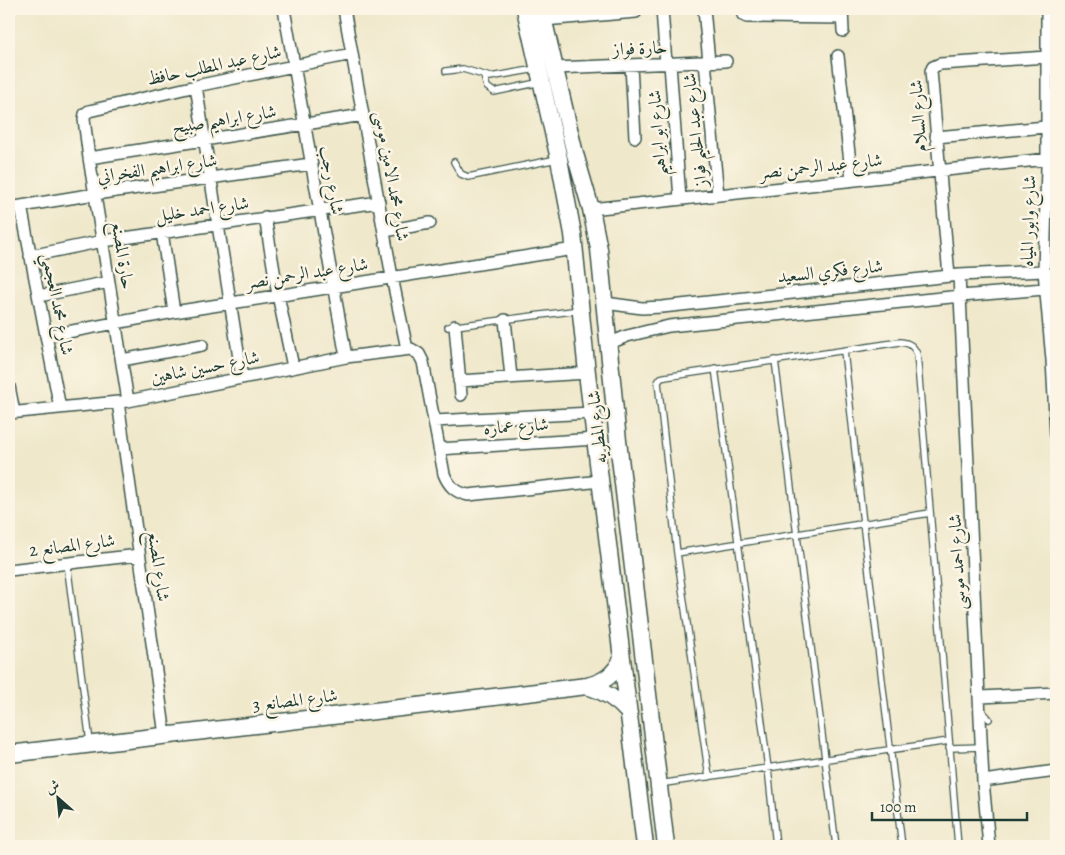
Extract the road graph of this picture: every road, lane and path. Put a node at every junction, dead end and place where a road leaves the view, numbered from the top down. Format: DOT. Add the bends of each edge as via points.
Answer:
graph roads {
  1 [pos="284,9"];
  2 [pos="344,9"];
  3 [pos="525,9"];
  4 [pos="662,9"];
  5 [pos="704,9"];
  6 [pos="742,9"];
  7 [pos="1047,9"];
  8 [pos="636,12"];
  9 [pos="842,13"];
  10 [pos="543,14"];
  11 [pos="842,31"];
  12 [pos="352,54"];
  13 [pos="1050,54"];
  14 [pos="838,56"];
  15 [pos="726,61"];
  16 [pos="707,62"];
  17 [pos="668,64"];
  18 [pos="294,66"];
  19 [pos="631,66"];
  20 [pos="555,68"];
  21 [pos="446,72"];
  22 [pos="540,75"];
  23 [pos="484,76"];
  24 [pos="196,86"];
  25 [pos="1052,93"];
  26 [pos="85,114"];
  27 [pos="363,115"];
  28 [pos="304,124"];
  29 [pos="1052,126"];
  30 [pos="635,137"];
  31 [pos="936,137"];
  32 [pos="205,140"];
  33 [pos="90,158"];
  34 [pos="1052,158"];
  35 [pos="559,159"];
  36 [pos="454,162"];
  37 [pos="311,164"];
  38 [pos="939,170"];
  39 [pos="211,178"];
  40 [pos="852,180"];
  41 [pos="95,194"];
  42 [pos="718,195"];
  43 [pos="680,199"];
  44 [pos="379,202"];
  45 [pos="21,206"];
  46 [pos="9,208"];
  47 [pos="591,209"];
  48 [pos="319,210"];
  49 [pos="265,218"];
  50 [pos="430,223"];
  51 [pos="217,224"];
  52 [pos="385,231"];
  53 [pos="162,232"];
  54 [pos="103,241"];
  55 [pos="1044,244"];
  56 [pos="1056,244"];
  57 [pos="599,249"];
  58 [pos="575,251"];
  59 [pos="30,256"];
  60 [pos="1044,271"];
  61 [pos="954,276"];
  62 [pos="392,277"];
  63 [pos="1056,279"];
  64 [pos="109,282"];
  65 [pos="604,282"];
  66 [pos="1056,283"];
  67 [pos="332,287"];
  68 [pos="1044,289"];
  69 [pos="278,295"];
  70 [pos="39,296"];
  71 [pos="961,296"];
  72 [pos="230,303"];
  73 [pos="606,303"];
  74 [pos="580,310"];
  75 [pos="174,312"];
  76 [pos="505,320"];
  77 [pos="116,322"];
  78 [pos="451,327"];
  79 [pos="46,336"];
  80 [pos="584,341"];
  81 [pos="608,344"];
  82 [pos="202,345"];
  83 [pos="407,348"];
  84 [pos="844,350"];
  85 [pos="346,357"];
  86 [pos="122,360"];
  87 [pos="775,360"];
  88 [pos="1054,360"];
  89 [pos="293,368"];
  90 [pos="715,368"];
  91 [pos="587,373"];
  92 [pos="242,377"];
  93 [pos="510,377"];
  94 [pos="460,381"];
  95 [pos="9,386"];
  96 [pos="461,395"];
  97 [pos="123,401"];
  98 [pos="60,408"];
  99 [pos="11,413"];
  100 [pos="592,413"];
  101 [pos="434,421"];
  102 [pos="1056,435"];
  103 [pos="596,439"];
  104 [pos="439,448"];
  105 [pos="601,481"];
  106 [pos="930,513"];
  107 [pos="863,523"];
  108 [pos="797,534"];
  109 [pos="738,544"];
  110 [pos="677,553"];
  111 [pos="139,554"];
  112 [pos="67,563"];
  113 [pos="9,570"];
  114 [pos="622,659"];
  115 [pos="587,686"];
  116 [pos="1056,693"];
  117 [pos="981,697"];
  118 [pos="981,710"];
  119 [pos="629,713"];
  120 [pos="989,719"];
  121 [pos="165,735"];
  122 [pos="949,740"];
  123 [pos="90,744"];
  124 [pos="982,747"];
  125 [pos="949,748"];
  126 [pos="890,749"];
  127 [pos="9,754"];
  128 [pos="826,759"];
  129 [pos="768,768"];
  130 [pos="1056,771"];
  131 [pos="709,777"];
  132 [pos="984,781"];
  133 [pos="659,784"];
  134 [pos="645,846"];
  135 [pos="666,846"];
  136 [pos="776,846"];
  137 [pos="836,846"];
  138 [pos="902,846"];
  139 [pos="958,846"];
  140 [pos="989,846"];
  1 -- 18 [label="street, شارع رجب"];
  2 -- 12 [label="street, شارع محمد الامين موسى"];
  3 -- 22 [label="main road, شارع المطريه"];
  4 -- 17 [label="street, شارع ابو ابراهيم"];
  5 -- 16 [label="street, شارع عبد الحليم فواز"];
  6 -- 9 [label="street" via="747,17"];
  7 -- 13 [label="street, شارع وابور المياه"];
  8 -- 10 [label="street"];
  9 -- 11 [label="street"];
  10 -- 20 [label="main road, شارع المطريه"];
  12 -- 18 [label="street, شارع عبد المطلب حافظ"];
  12 -- 27 [label="street, شارع محمد الامين موسى"];
  13 -- 25 [label="street, شارع وابور المياه"];
  13 -- 31 [label="street, شارع السلام" via="933,67"];
  14 -- 40 [label="street"];
  15 -- 16 [label="street, حارة فواز"];
  16 -- 17 [label="street, حارة فواز"];
  16 -- 42 [label="street, شارع عبد الحليم فواز"];
  17 -- 19 [label="street, حارة فواز"];
  17 -- 43 [label="street, شارع ابو ابراهيم"];
  18 -- 24 [label="street, شارع عبد المطلب حافظ"];
  18 -- 28 [label="street, شارع رجب"];
  19 -- 20 [label="street, حارة فواز"];
  19 -- 30 [label="street"];
  20 -- 47 [label="main road, شارع المطريه"];
  21 -- 23 [label="lane" via="463,69"];
  22 -- 23 [label="lane"];
  22 -- 23 [label="lane" via="494,92 487,87"];
  22 -- 35 [label="main road, شارع المطريه"];
  24 -- 26 [label="street, شارع عبد المطلب حافظ"];
  24 -- 32 [label="street"];
  25 -- 29 [label="street, شارع وابور المياه"];
  26 -- 33 [label="street, حارة المصنع"];
  27 -- 28 [label="street, شارع ابراهيم صبيح"];
  27 -- 44 [label="street, شارع محمد الامين موسى"];
  28 -- 32 [label="street, شارع ابراهيم صبيح"];
  28 -- 37 [label="street, شارع رجب"];
  29 -- 31 [label="street"];
  29 -- 34 [label="street, شارع وابور المياه"];
  31 -- 38 [label="street, شارع السلام"];
  32 -- 33 [label="street, شارع ابراهيم صبيح"];
  32 -- 39 [label="street"];
  33 -- 41 [label="street, حارة المصنع"];
  34 -- 38 [label="street, شارع عبد الرحمن نصر"];
  34 -- 55 [label="street, شارع وابور المياه"];
  35 -- 36 [label="lane" via="468,177 461,174"];
  35 -- 58 [label="main road, شارع المطريه"];
  37 -- 39 [label="street, شارع ابراهيم الفخراني"];
  37 -- 48 [label="street, شارع رجب"];
  38 -- 40 [label="street, شارع عبد الرحمن نصر"];
  38 -- 61 [label="street, شارع السلام"];
  39 -- 41 [label="street, شارع ابراهيم الفخراني"];
  39 -- 51 [label="street"];
  40 -- 42 [label="street, شارع عبد الرحمن نصر"];
  41 -- 45 [label="street, شارع ابراهيم الفخراني"];
  41 -- 54 [label="street, حارة المصنع"];
  42 -- 43 [label="street, شارع عبد الرحمن نصر"];
  43 -- 47 [label="street, شارع عبد الرحمن نصر"];
  44 -- 48 [label="street, شارع احمد خليل"];
  44 -- 52 [label="street, شارع محمد الامين موسى"];
  45 -- 46 [label="street, شارع ابراهيم الفخراني"];
  45 -- 59 [label="street, شارع محمد العجمي"];
  47 -- 57 [label="main road, شارع المطريه"];
  48 -- 49 [label="street, شارع احمد خليل"];
  48 -- 67 [label="street, شارع رجب"];
  49 -- 51 [label="street, شارع احمد خليل"];
  49 -- 69 [label="street"];
  50 -- 52 [label="street"];
  51 -- 53 [label="street, شارع احمد خليل"];
  51 -- 72 [label="street"];
  52 -- 62 [label="street, شارع محمد الامين موسى"];
  53 -- 54 [label="street, شارع احمد خليل"];
  53 -- 75 [label="street"];
  54 -- 59 [label="street, شارع احمد خليل"];
  54 -- 64 [label="street, حارة المصنع"];
  55 -- 56 [label="street"];
  55 -- 60 [label="street, شارع وابور المياه"];
  57 -- 58 [label="main road" via="585,255"];
  57 -- 65 [label="main road, شارع المطريه"];
  58 -- 62 [label="street, شارع عبد الرحمن نصر"];
  58 -- 74 [label="main road, شارع المطريه"];
  59 -- 70 [label="street, شارع محمد العجمي"];
  60 -- 61 [label="street, شارع فكري السعيد"];
  60 -- 63 [label="street"];
  60 -- 68 [label="street, شارع وابور المياه"];
  61 -- 71 [label="street, شارع احمد موسى"];
  61 -- 73 [label="street, شارع فكري السعيد" via="662,307"];
  62 -- 67 [label="street, شارع عبد الرحمن نصر"];
  62 -- 83 [label="street, شارع محمد الامين موسى"];
  64 -- 70 [label="street"];
  64 -- 77 [label="street, حارة المصنع"];
  65 -- 73 [label="main road, شارع المطريه"];
  65 -- 80 [label="main road" via="594,288 589,297 590,328"];
  66 -- 68 [label="street"];
  67 -- 69 [label="street, شارع عبد الرحمن نصر"];
  67 -- 85 [label="street, شارع رجب"];
  68 -- 71 [label="street"];
  68 -- 88 [label="street, شارع وابور المياه"];
  69 -- 72 [label="street, شارع عبد الرحمن نصر"];
  69 -- 89 [label="street"];
  70 -- 79 [label="street, شارع محمد العجمي"];
  71 -- 81 [label="street" via="669,326"];
  71 -- 117 [label="street, شارع احمد موسى"];
  72 -- 75 [label="street, شارع عبد الرحمن نصر"];
  72 -- 92 [label="street"];
  73 -- 81 [label="main road, شارع المطريه"];
  74 -- 76 [label="lane"];
  74 -- 80 [label="main road, شارع المطريه"];
  75 -- 77 [label="street, شارع عبد الرحمن نصر"];
  76 -- 78 [label="lane"];
  76 -- 93 [label="street"];
  77 -- 79 [label="street, شارع عبد الرحمن نصر"];
  77 -- 86 [label="street, حارة المصنع"];
  78 -- 94 [label="street"];
  79 -- 98 [label="street, شارع محمد العجمي"];
  80 -- 91 [label="main road, شارع المطريه"];
  81 -- 133 [label="main road, شارع المطريه"];
  82 -- 86 [label="street"];
  83 -- 85 [label="street, شارع حسين شاهين"];
  83 -- 101 [label="street" via="422,357"];
  84 -- 87 [label="lane"];
  84 -- 106 [label="lane" via="900,342 914,347"];
  84 -- 107 [label="lane"];
  85 -- 89 [label="street, شارع حسين شاهين"];
  86 -- 97 [label="street, حارة المصنع"];
  87 -- 90 [label="lane"];
  87 -- 108 [label="lane"];
  88 -- 102 [label="street, شارع وابور المياه"];
  89 -- 92 [label="street, شارع حسين شاهين"];
  90 -- 109 [label="lane"];
  90 -- 110 [label="lane" via="665,376 658,382"];
  91 -- 93 [label="street"];
  91 -- 100 [label="main road, شارع المطريه"];
  92 -- 97 [label="street, شارع حسين شاهين"];
  93 -- 94 [label="street"];
  94 -- 96 [label="street"];
  95 -- 99 [label="street"];
  97 -- 98 [label="street, شارع حسين شاهين"];
  97 -- 111 [label="street, شارع المصنع"];
  98 -- 99 [label="street, شارع حسين شاهين"];
  100 -- 101 [label="street"];
  100 -- 103 [label="main road, شارع المطريه"];
  101 -- 104 [label="street"];
  103 -- 104 [label="street, شارع عماره"];
  103 -- 105 [label="main road, شارع المطريه"];
  104 -- 105 [label="street" via="447,482 460,494"];
  105 -- 114 [label="main road, شارع المطريه"];
  106 -- 107 [label="lane"];
  106 -- 122 [label="lane"];
  107 -- 108 [label="lane"];
  107 -- 126 [label="lane"];
  108 -- 109 [label="lane"];
  108 -- 128 [label="lane"];
  109 -- 110 [label="lane"];
  109 -- 129 [label="lane"];
  110 -- 131 [label="lane"];
  111 -- 112 [label="street, شارع المصانع 2"];
  111 -- 121 [label="street, شارع المصنع"];
  112 -- 113 [label="street, شارع المصانع 2"];
  112 -- 123 [label="lane"];
  114 -- 115 [label="main road, شارع المصانع 3" via="604,680"];
  114 -- 119 [label="main road, شارع المطريه"];
  115 -- 119 [label="main road, شارع المصانع 3" via="610,695"];
  115 -- 121 [label="main road, شارع المصانع 3"];
  116 -- 117 [label="street"];
  117 -- 118 [label="street, شارع احمد موسى"];
  118 -- 120 [label="lane"];
  118 -- 124 [label="street, شارع احمد موسى"];
  119 -- 134 [label="main road, شارع المطريه"];
  121 -- 123 [label="main road, شارع المصانع 3"];
  122 -- 125 [label="lane"];
  122 -- 126 [label="lane"];
  123 -- 127 [label="main road, شارع المصانع 3"];
  124 -- 125 [label="lane"];
  124 -- 132 [label="street, شارع احمد موسى"];
  125 -- 139 [label="lane"];
  126 -- 128 [label="lane"];
  126 -- 138 [label="lane"];
  128 -- 129 [label="lane"];
  128 -- 137 [label="lane"];
  129 -- 131 [label="lane"];
  129 -- 136 [label="lane"];
  130 -- 132 [label="street"];
  131 -- 133 [label="lane"];
  132 -- 140 [label="street, شارع احمد موسى"];
  133 -- 135 [label="main road, شارع المطريه"];
}
